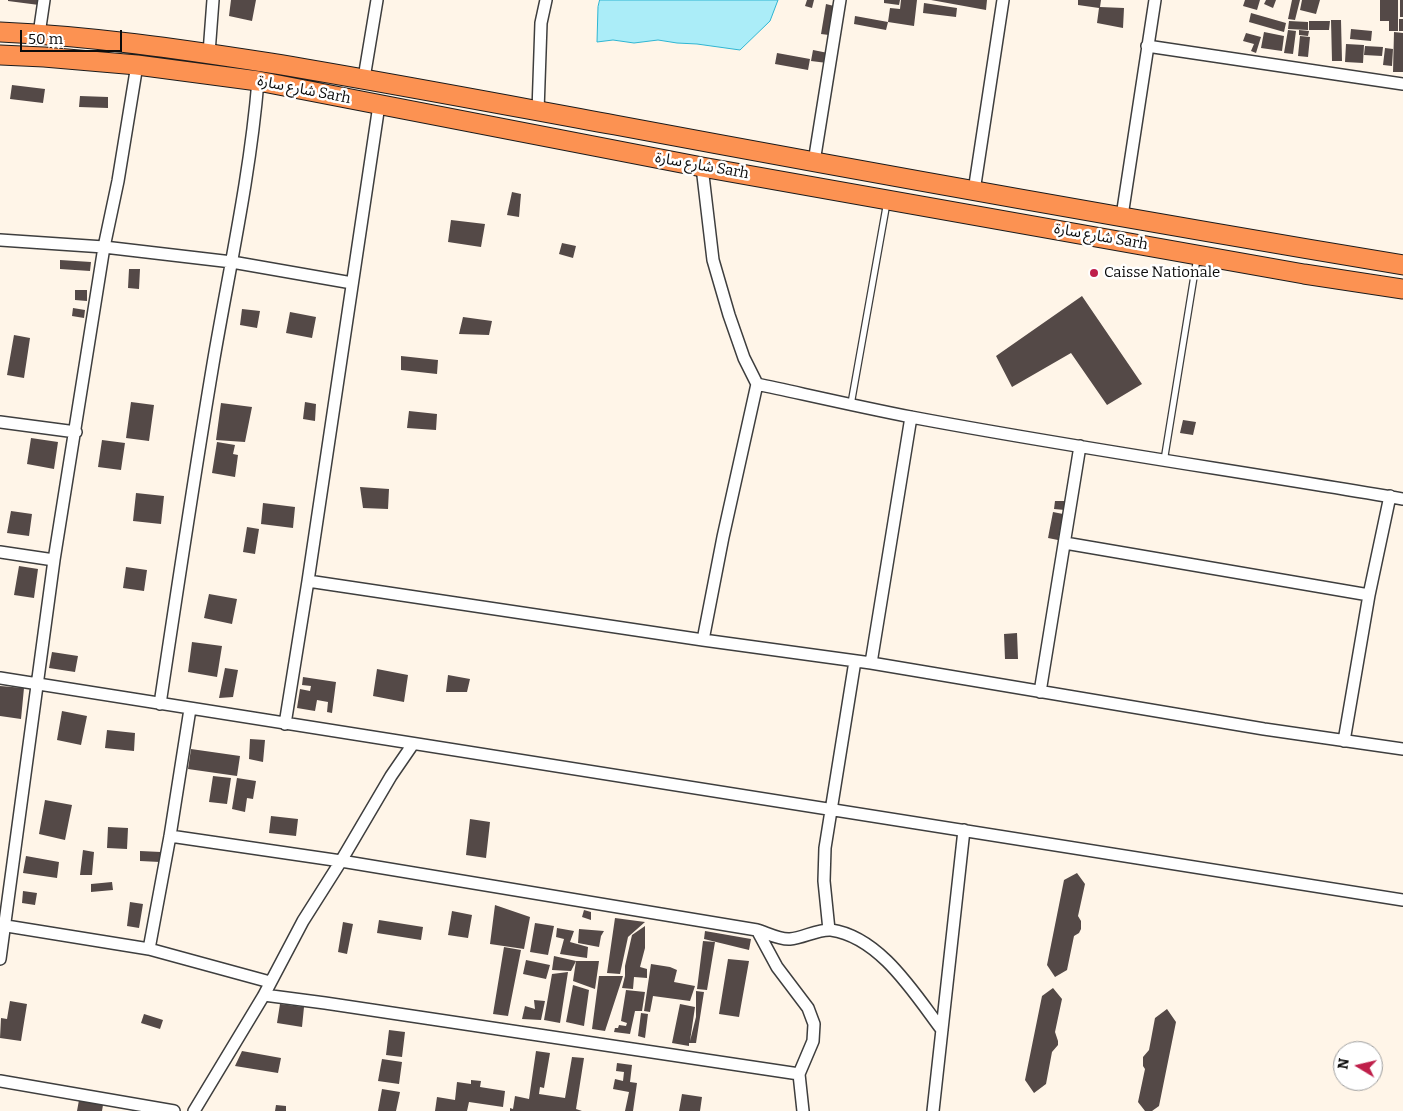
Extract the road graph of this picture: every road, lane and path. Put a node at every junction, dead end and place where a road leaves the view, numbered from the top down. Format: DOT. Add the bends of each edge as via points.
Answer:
graph roads {
  1 [pos="44,0"];
  2 [pos="214,0"];
  3 [pos="377,0"];
  4 [pos="546,0"];
  5 [pos="840,0"];
  6 [pos="1003,0"];
  7 [pos="1155,0"];
  8 [pos="0,32"];
  9 [pos="39,34"];
  10 [pos="1147,46"];
  11 [pos="209,53"];
  12 [pos="0,55"];
  13 [pos="137,65"];
  14 [pos="364,78"];
  15 [pos="258,81"];
  16 [pos="1403,84"];
  17 [pos="379,105"];
  18 [pos="538,111"];
  19 [pos="814,162"];
  20 [pos="702,167"];
  21 [pos="974,191"];
  22 [pos="888,200"];
  23 [pos="1122,216"];
  24 [pos="0,240"];
  25 [pos="104,247"];
  26 [pos="1198,254"];
  27 [pos="232,262"];
  28 [pos="1403,265"];
  29 [pos="352,283"];
  30 [pos="1403,289"];
  31 [pos="756,384"];
  32 [pos="851,404"];
  33 [pos="911,417"];
  34 [pos="0,422"];
  35 [pos="76,432"];
  36 [pos="1080,446"];
  37 [pos="1164,461"];
  38 [pos="1390,496"];
  39 [pos="1403,499"];
  40 [pos="1065,542"];
  41 [pos="0,552"];
  42 [pos="54,560"];
  43 [pos="308,581"];
  44 [pos="1369,595"];
  45 [pos="703,640"];
  46 [pos="855,661"];
  47 [pos="871,663"];
  48 [pos="0,678"];
  49 [pos="39,683"];
  50 [pos="1040,692"];
  51 [pos="160,704"];
  52 [pos="190,709"];
  53 [pos="284,724"];
  54 [pos="1344,741"];
  55 [pos="413,744"];
  56 [pos="1403,749"];
  57 [pos="832,808"];
  58 [pos="964,830"];
  59 [pos="170,836"];
  60 [pos="341,861"];
  61 [pos="1403,900"];
  62 [pos="3,925"];
  63 [pos="757,930"];
  64 [pos="829,930"];
  65 [pos="149,949"];
  66 [pos="0,959"];
  67 [pos="270,982"];
  68 [pos="264,995"];
  69 [pos="942,1030"];
  70 [pos="799,1074"];
  71 [pos="0,1081"];
  72 [pos="174,1111"];
  73 [pos="194,1111"];
  74 [pos="803,1111"];
  75 [pos="933,1111"];
  1 -- 9 [label="street"];
  2 -- 11 [label="street"];
  3 -- 14 [label="street"];
  4 -- 18 [label="street" via="541,22"];
  5 -- 19 [label="street"];
  6 -- 21 [label="street"];
  7 -- 10 [label="street"];
  8 -- 9 [label="highway, شارع سارة Sarh"];
  9 -- 11 [label="highway, شارع سارة Sarh"];
  10 -- 16 [label="street"];
  10 -- 23 [label="street"];
  11 -- 14 [label="highway, شارع سارة Sarh"];
  12 -- 13 [label="highway, شارع سارة Sarh"];
  13 -- 15 [label="highway, شارع سارة Sarh"];
  13 -- 25 [label="street"];
  14 -- 18 [label="highway, شارع سارة Sarh"];
  15 -- 17 [label="highway, شارع سارة Sarh"];
  15 -- 27 [label="street" via="254,128"];
  17 -- 20 [label="highway, شارع سارة Sarh"];
  17 -- 29 [label="street"];
  18 -- 19 [label="highway, شارع سارة Sarh"];
  19 -- 21 [label="highway, شارع سارة Sarh"];
  20 -- 22 [label="highway, شارع سارة Sarh"];
  20 -- 31 [label="street" via="713,260 729,316"];
  21 -- 23 [label="highway, شارع سارة Sarh"];
  22 -- 26 [label="highway, شارع سارة Sarh"];
  22 -- 32 [label="lane"];
  23 -- 28 [label="highway, شارع سارة Sarh"];
  24 -- 25 [label="street"];
  25 -- 27 [label="street"];
  25 -- 35 [label="street"];
  26 -- 30 [label="highway, شارع سارة Sarh"];
  26 -- 37 [label="lane"];
  27 -- 29 [label="street"];
  27 -- 51 [label="street" via="213,363"];
  29 -- 43 [label="street"];
  31 -- 32 [label="street"];
  31 -- 45 [label="street"];
  32 -- 33 [label="street"];
  33 -- 36 [label="street"];
  33 -- 47 [label="street"];
  34 -- 35 [label="street"];
  35 -- 42 [label="street"];
  36 -- 37 [label="street"];
  36 -- 40 [label="street"];
  37 -- 38 [label="street"];
  38 -- 39 [label="street"];
  38 -- 44 [label="street"];
  40 -- 44 [label="street"];
  40 -- 50 [label="street"];
  41 -- 42 [label="street"];
  42 -- 49 [label="street"];
  43 -- 45 [label="street"];
  43 -- 53 [label="street"];
  44 -- 54 [label="street"];
  45 -- 46 [label="street"];
  46 -- 47 [label="street"];
  46 -- 57 [label="street"];
  47 -- 50 [label="street"];
  48 -- 49 [label="street"];
  49 -- 51 [label="street"];
  49 -- 62 [label="street"];
  50 -- 54 [label="street"];
  51 -- 52 [label="street"];
  52 -- 53 [label="street"];
  52 -- 59 [label="street"];
  53 -- 55 [label="street"];
  54 -- 56 [label="street"];
  55 -- 57 [label="street"];
  55 -- 60 [label="street"];
  57 -- 58 [label="street"];
  57 -- 64 [label="street" via="825,848 824,881"];
  58 -- 61 [label="street"];
  58 -- 69 [label="street"];
  59 -- 60 [label="street"];
  59 -- 65 [label="street"];
  60 -- 63 [label="street"];
  60 -- 67 [label="street"];
  62 -- 65 [label="street"];
  62 -- 66 [label="street"];
  63 -- 64 [label="street" via="788,939"];
  63 -- 70 [label="street" via="777,967 808,1008 814,1024 813,1041"];
  64 -- 69 [label="street" via="850,935 872,947 912,990"];
  65 -- 67 [label="street"];
  67 -- 68 [label="street"];
  68 -- 70 [label="street"];
  68 -- 73 [label="street"];
  69 -- 75 [label="street"];
  70 -- 74 [label="street"];
  71 -- 72 [label="street"];
}
